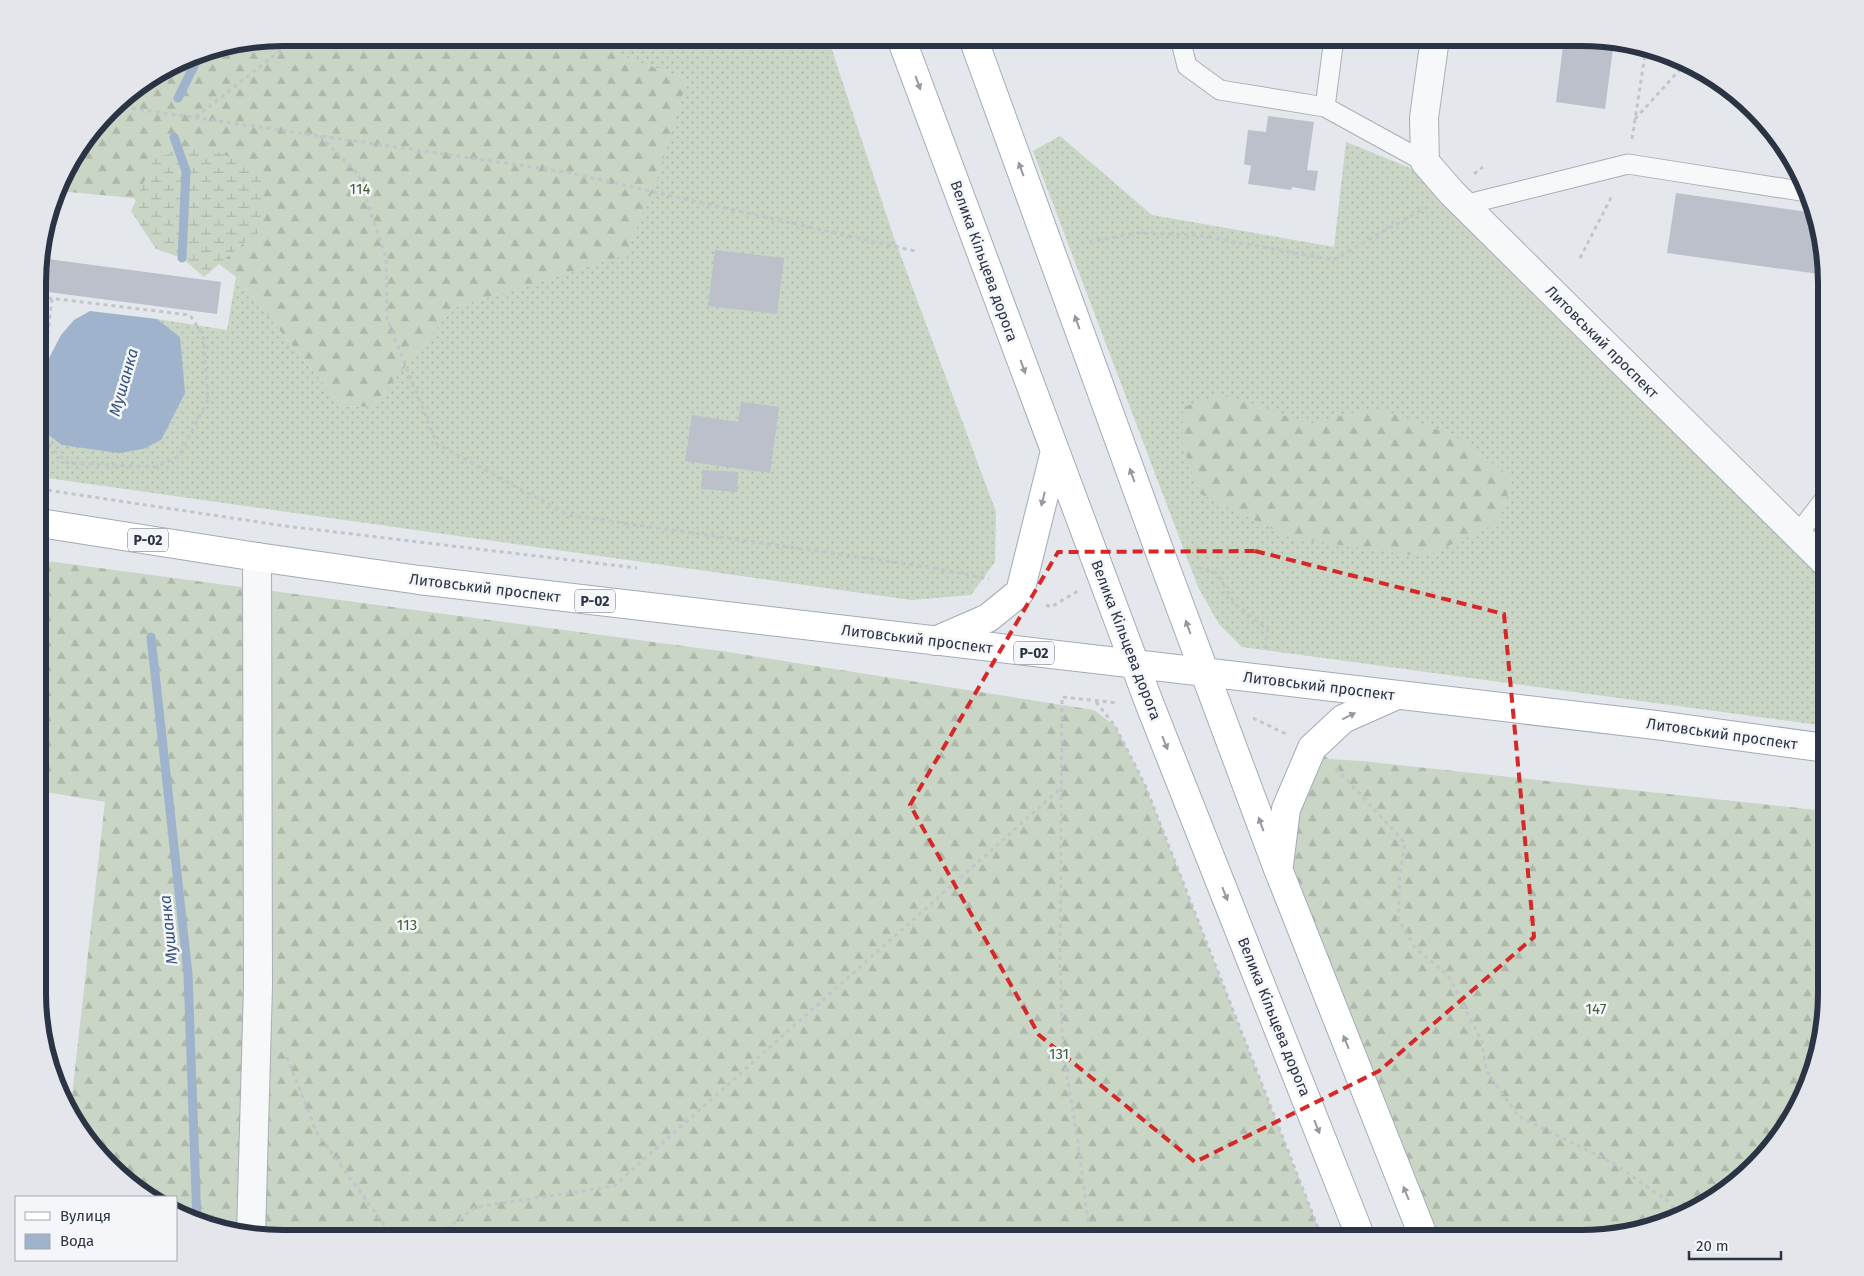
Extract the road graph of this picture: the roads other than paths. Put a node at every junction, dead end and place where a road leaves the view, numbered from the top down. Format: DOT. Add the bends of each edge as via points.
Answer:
graph roads {
  1 [pos="904,46"];
  2 [pos="977,46"];
  3 [pos="1182,46"];
  4 [pos="1333,46"];
  5 [pos="1434,46"];
  6 [pos="1326,107"];
  7 [pos="1425,162"];
  8 [pos="1799,191"];
  9 [pos="1458,199"];
  10 [pos="1055,452"];
  11 [pos="1818,508"];
  12 [pos="46,524"];
  13 [pos="1798,534"];
  14 [pos="1818,555"];
  15 [pos="257,557"];
  16 [pos="934,641"];
  17 [pos="1135,665"];
  18 [pos="1205,673"];
  19 [pos="1397,695"];
  20 [pos="1818,747"];
  21 [pos="1278,869"];
  22 [pos="251,1228"];
  23 [pos="1359,1230"];
  24 [pos="1421,1230"];
  1 -- 10 [label="main road, Велика Кільцева дорога, one-way"];
  18 -- 2 [label="main road, one-way"];
  3 -- 6 [label="lane" via="1187,66 1220,90"];
  4 -- 6 [label="lane"];
  5 -- 7 [label="street" via="1424,118"];
  6 -- 7 [label="lane"];
  7 -- 9 [label="street, Литовський проспект"];
  8 -- 9 [label="lane" via="1628,164"];
  9 -- 13 [label="street, Литовський проспект"];
  10 -- 16 [label="main road, one-way" via="1020,592 988,618"];
  10 -- 17 [label="main road, Велика Кільцева дорога"];
  11 -- 13 [label="lane"];
  12 -- 15 [label="main road, Литовський проспект / Р-02"];
  13 -- 14 [label="street, Литовський проспект"];
  15 -- 16 [label="main road, Литовський проспект / Р-02" via="419,580"];
  15 -- 22 [label="street" via="258,986"];
  16 -- 17 [label="main road, Литовський проспект / Р-02"];
  17 -- 18 [label="main road, Литовський проспект / Р-02"];
  17 -- 23 [label="main road, Велика Кільцева дорога, one-way"];
  18 -- 19 [label="main road, Литовський проспект"];
  21 -- 18 [label="main road, one-way"];
  19 -- 20 [label="main road, Литовський проспект"];
  21 -- 19 [label="main road, one-way" via="1286,809 1312,748 1343,719"];
  24 -- 21 [label="main road, one-way"];
}
